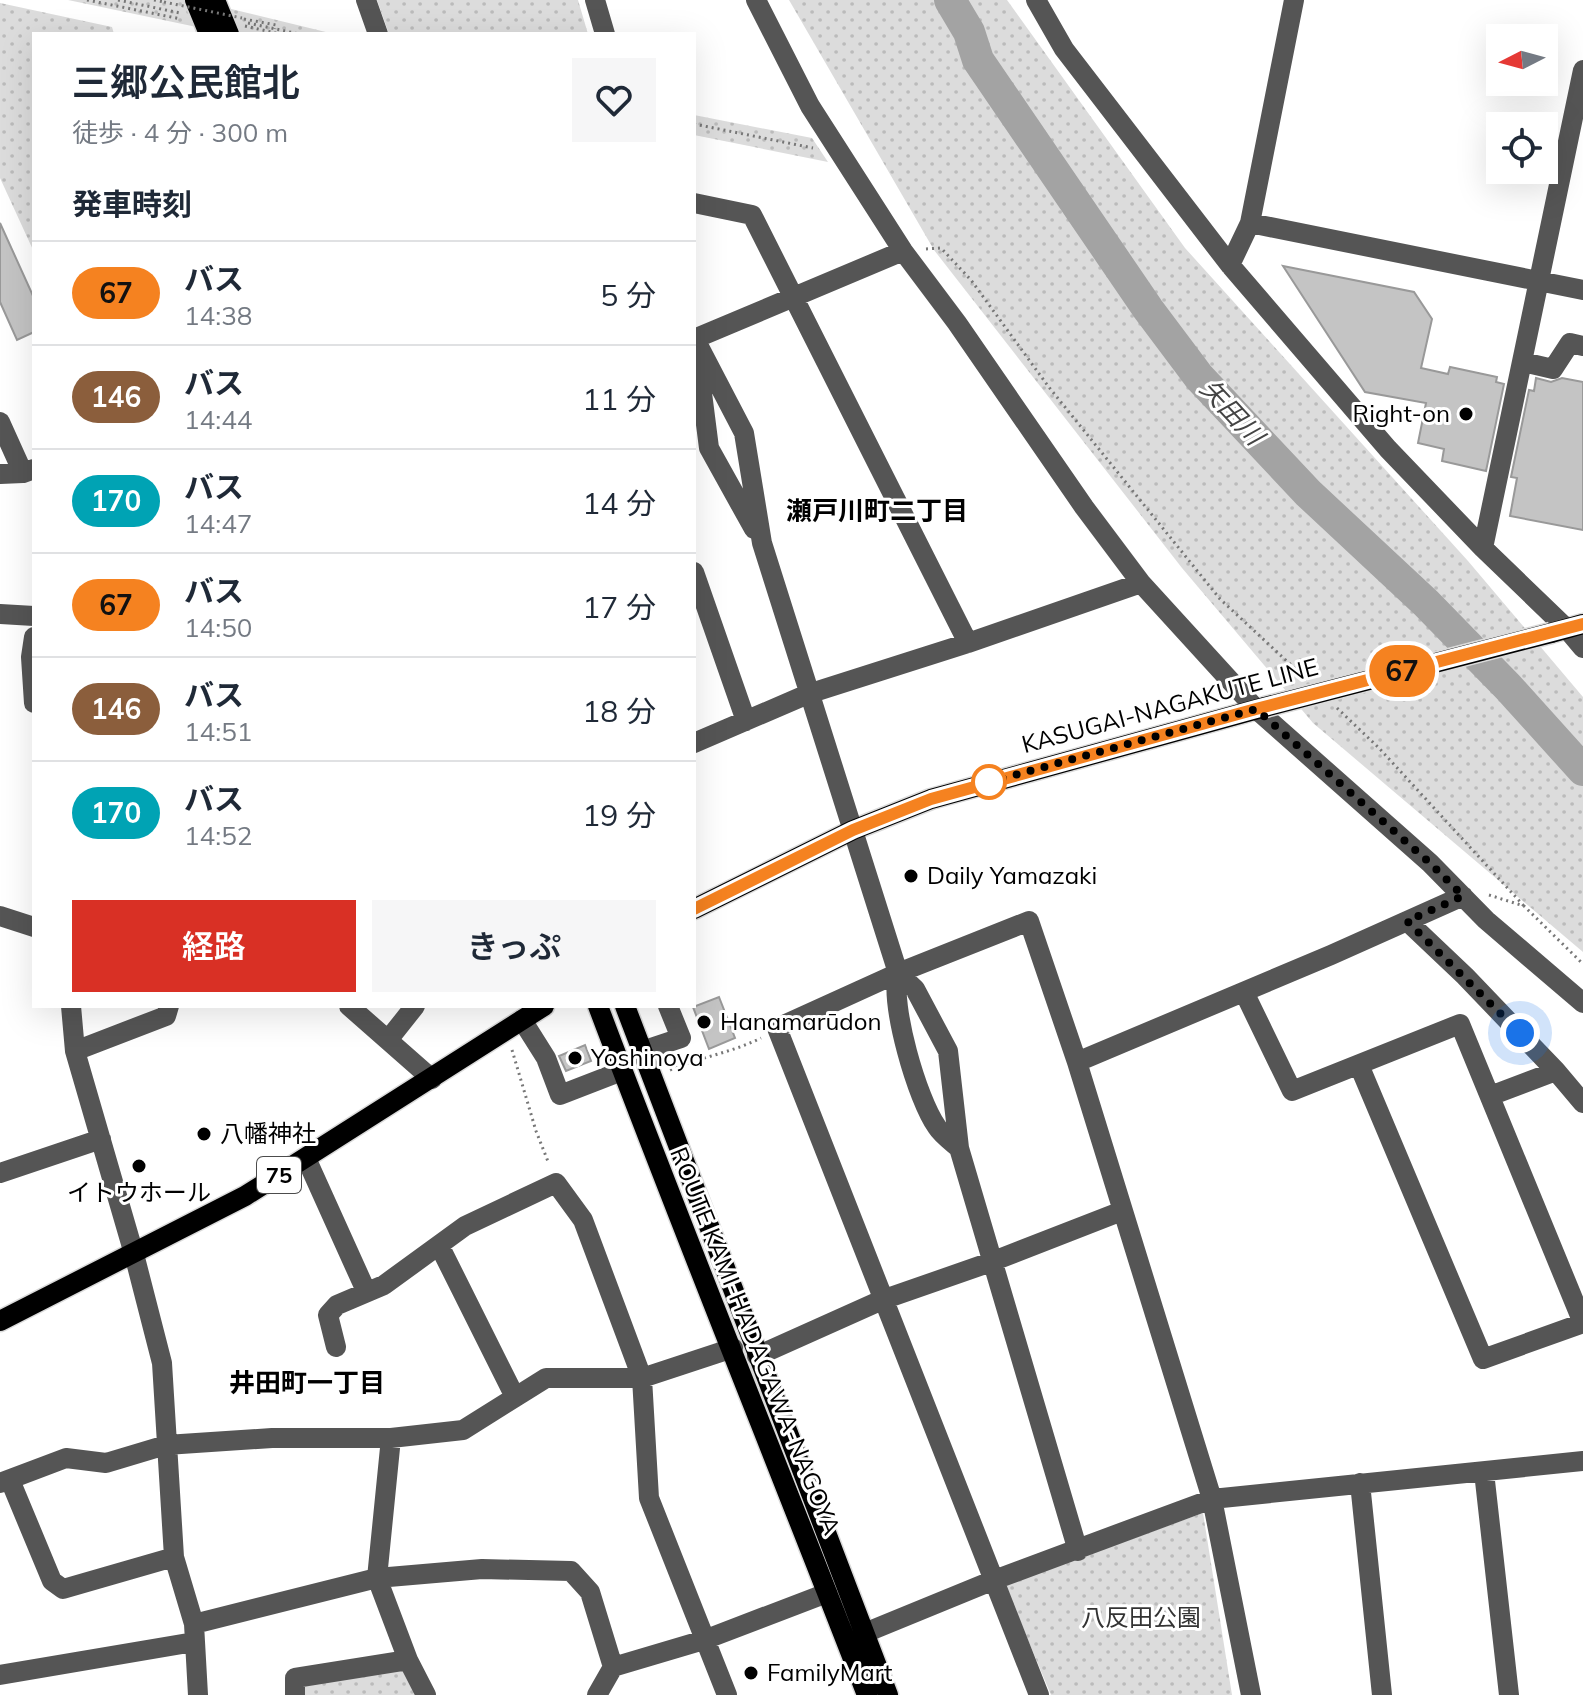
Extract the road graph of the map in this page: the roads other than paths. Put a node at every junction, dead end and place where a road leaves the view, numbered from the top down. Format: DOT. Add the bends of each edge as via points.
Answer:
graph roads {
  1 [pos="215,0"];
  2 [pos="366,0"];
  3 [pos="595,0"];
  4 [pos="756,0"];
  5 [pos="1036,0"];
  6 [pos="1294,0"];
  7 [pos="187,6"];
  8 [pos="222,26"];
  9 [pos="377,32"];
  10 [pos="604,32"];
  11 [pos="1583,70"];
  12 [pos="696,203"];
  13 [pos="1250,223"];
  14 [pos="903,251"];
  15 [pos="1230,265"];
  16 [pos="1540,282"];
  17 [pos="1583,290"];
  18 [pos="793,296"];
  19 [pos="696,337"];
  20 [pos="696,342"];
  21 [pos="1583,346"];
  22 [pos="696,353"];
  23 [pos="1523,362"];
  24 [pos="0,422"];
  25 [pos="28,471"];
  26 [pos="0,474"];
  27 [pos="762,543"];
  28 [pos="1483,548"];
  29 [pos="696,578"];
  30 [pos="1141,583"];
  31 [pos="0,614"];
  32 [pos="32,616"];
  33 [pos="1567,629"];
  34 [pos="968,643"];
  35 [pos="1583,648"];
  36 [pos="32,650"];
  37 [pos="32,672"];
  38 [pos="808,694"];
  39 [pos="1261,708"];
  40 [pos="746,721"];
  41 [pos="696,742"];
  42 [pos="853,830"];
  43 [pos="1472,894"];
  44 [pos="696,908"];
  45 [pos="0,916"];
  46 [pos="1407,921"];
  47 [pos="32,926"];
  48 [pos="898,973"];
  49 [pos="1244,992"];
  50 [pos="1583,1003"];
  51 [pos="71,1008"];
  52 [pos="168,1008"];
  53 [pos="351,1008"];
  54 [pos="413,1008"];
  55 [pos="541,1008"];
  56 [pos="599,1008"];
  57 [pos="626,1008"];
  58 [pos="669,1008"];
  59 [pos="514,1025"];
  60 [pos="388,1040"];
  61 [pos="75,1051"];
  62 [pos="642,1051"];
  63 [pos="1077,1062"];
  64 [pos="1359,1065"];
  65 [pos="622,1071"];
  66 [pos="1556,1071"];
  67 [pos="432,1079"];
  68 [pos="1490,1096"];
  69 [pos="1583,1103"];
  70 [pos="101,1139"];
  71 [pos="959,1148"];
  72 [pos="306,1158"];
  73 [pos="0,1173"];
  74 [pos="1122,1211"];
  75 [pos="440,1247"];
  76 [pos="134,1254"];
  77 [pos="991,1262"];
  78 [pos="366,1291"];
  79 [pos="882,1300"];
  80 [pos="0,1321"];
  81 [pos="1583,1323"];
  82 [pos="336,1347"];
  83 [pos="733,1348"];
  84 [pos="757,1356"];
  85 [pos="642,1378"];
  86 [pos="515,1397"];
  87 [pos="391,1438"];
  88 [pos="166,1445"];
  89 [pos="1583,1461"];
  90 [pos="1484,1472"];
  91 [pos="5,1482"];
  92 [pos="1360,1483"];
  93 [pos="1212,1499"];
  94 [pos="1078,1551"];
  95 [pos="174,1557"];
  96 [pos="377,1578"];
  97 [pos="994,1580"];
  98 [pos="827,1593"];
  99 [pos="194,1633"];
  100 [pos="856,1637"];
  101 [pos="704,1640"];
  102 [pos="408,1660"];
  103 [pos="613,1667"];
  104 [pos="0,1678"];
  105 [pos="6,1695"];
  106 [pos="198,1695"];
  107 [pos="295,1695"];
  108 [pos="426,1695"];
  109 [pos="597,1695"];
  110 [pos="727,1695"];
  111 [pos="867,1695"];
  112 [pos="888,1695"];
  113 [pos="1039,1695"];
  114 [pos="1251,1695"];
  115 [pos="1382,1695"];
  116 [pos="1509,1695"];
  1 -- 8 [label="main road"];
  2 -- 9 [label="street"];
  3 -- 10 [label="street"];
  4 -- 14 [label="street" via="810,106"];
  5 -- 15 [label="street" via="1064,49"];
  6 -- 13 [label="street"];
  7 -- 8 [label="main road"];
  11 -- 16 [label="street"];
  12 -- 18 [label="street" via="752,215"];
  13 -- 15 [label="street"];
  13 -- 16 [label="street"];
  14 -- 18 [label="street"];
  14 -- 30 [label="street"];
  15 -- 28 [label="street" via="1388,449"];
  16 -- 17 [label="street"];
  16 -- 23 [label="street"];
  18 -- 19 [label="street"];
  18 -- 34 [label="street"];
  20 -- 27 [label="street" via="744,433"];
  21 -- 23 [label="street" via="1570,343 1553,369"];
  22 -- 27 [label="street" via="709,448"];
  23 -- 28 [label="street"];
  24 -- 25 [label="street"];
  25 -- 26 [label="street"];
  27 -- 38 [label="street"];
  28 -- 33 [label="street"];
  29 -- 40 [label="street"];
  30 -- 34 [label="street"];
  30 -- 39 [label="street"];
  31 -- 32 [label="street"];
  33 -- 35 [label="street"];
  33 -- 39 [label="main road, KASUGAI-NAGAKUTE LINE, bridge"];
  34 -- 38 [label="street"];
  36 -- 37 [label="street"];
  38 -- 40 [label="street"];
  38 -- 42 [label="street"];
  39 -- 42 [label="main road, KASUGAI-NAGAKUTE LINE" via="931,799"];
  39 -- 43 [label="street" via="1430,863"];
  40 -- 41 [label="street"];
  42 -- 44 [label="main road, KASUGAI-NAGAKUTE LINE"];
  42 -- 48 [label="street"];
  43 -- 46 [label="street"];
  43 -- 50 [label="street" via="1486,920"];
  45 -- 47 [label="street"];
  46 -- 49 [label="street"];
  46 -- 66 [label="street"];
  48 -- 63 [label="street" via="1029,921"];
  48 -- 71 [label="street" via="915,989 948,1051"];
  48 -- 71 [label="street" via="894,987 908,1061 937,1127"];
  48 -- 79 [label="street" via="777,1028"];
  49 -- 63 [label="street"];
  49 -- 64 [label="street" via="1292,1091"];
  51 -- 61 [label="street"];
  52 -- 61 [label="street" via="166,1016"];
  53 -- 60 [label="street"];
  54 -- 60 [label="street"];
  55 -- 59 [label="main road, 75"];
  56 -- 65 [label="main road, ROUTE KAMI-HADAGAWA-NAGOYA"];
  57 -- 62 [label="main road, ROUTE KAMI-HADAGAWA-NAGOYA"];
  58 -- 62 [label="street" via="681,1038"];
  59 -- 65 [label="street" via="546,1058 560,1095"];
  59 -- 67 [label="main road, 75"];
  60 -- 67 [label="street"];
  61 -- 70 [label="street"];
  62 -- 84 [label="main road, ROUTE KAMI-HADAGAWA-NAGOYA"];
  63 -- 74 [label="street"];
  64 -- 68 [label="street" via="1460,1024"];
  64 -- 81 [label="street" via="1483,1359"];
  65 -- 83 [label="main road, ROUTE KAMI-HADAGAWA-NAGOYA"];
  66 -- 68 [label="street"];
  66 -- 69 [label="street"];
  67 -- 72 [label="main road, 75"];
  68 -- 81 [label="street"];
  70 -- 73 [label="street"];
  70 -- 76 [label="street"];
  71 -- 77 [label="street"];
  72 -- 76 [label="main road, 75"];
  72 -- 78 [label="street"];
  74 -- 77 [label="street"];
  74 -- 93 [label="street"];
  75 -- 78 [label="street" via="384,1285"];
  75 -- 85 [label="street" via="465,1226 556,1183 583,1220"];
  75 -- 86 [label="street"];
  76 -- 80 [label="main road, 75"];
  76 -- 88 [label="street" via="162,1363"];
  77 -- 79 [label="street"];
  77 -- 94 [label="street"];
  78 -- 82 [label="street" via="328,1315"];
  79 -- 84 [label="street"];
  79 -- 97 [label="street"];
  83 -- 85 [label="street"];
  83 -- 98 [label="main road, ROUTE KAMI-HADAGAWA-NAGOYA"];
  84 -- 100 [label="main road, ROUTE KAMI-HADAGAWA-NAGOYA"];
  85 -- 86 [label="street" via="546,1378"];
  85 -- 101 [label="street" via="649,1498"];
  86 -- 87 [label="street" via="463,1430"];
  87 -- 88 [label="street"];
  87 -- 96 [label="street"];
  88 -- 91 [label="street" via="106,1463 66,1458"];
  88 -- 95 [label="street"];
  89 -- 90 [label="street"];
  90 -- 92 [label="street"];
  90 -- 116 [label="street"];
  91 -- 95 [label="street" via="52,1581 63,1589"];
  92 -- 93 [label="street"];
  92 -- 115 [label="street"];
  93 -- 94 [label="street"];
  93 -- 114 [label="street"];
  94 -- 97 [label="street"];
  95 -- 99 [label="street"];
  96 -- 99 [label="street"];
  96 -- 102 [label="street"];
  96 -- 103 [label="street" via="482,1569 571,1571 590,1592"];
  97 -- 100 [label="street"];
  97 -- 113 [label="street"];
  98 -- 100 [label="main road, ROUTE KAMI-HADAGAWA-NAGOYA"];
  98 -- 101 [label="street"];
  99 -- 104 [label="street"];
  99 -- 106 [label="street"];
  100 -- 111 [label="main road, ROUTE KAMI-HADAGAWA-NAGOYA"];
  100 -- 112 [label="main road, ROUTE KAMI-HADAGAWA-NAGOYA"];
  101 -- 103 [label="street"];
  101 -- 110 [label="street"];
  102 -- 107 [label="street" via="295,1678"];
  102 -- 108 [label="street"];
  103 -- 109 [label="street"];
  104 -- 105 [label="street"];
}
